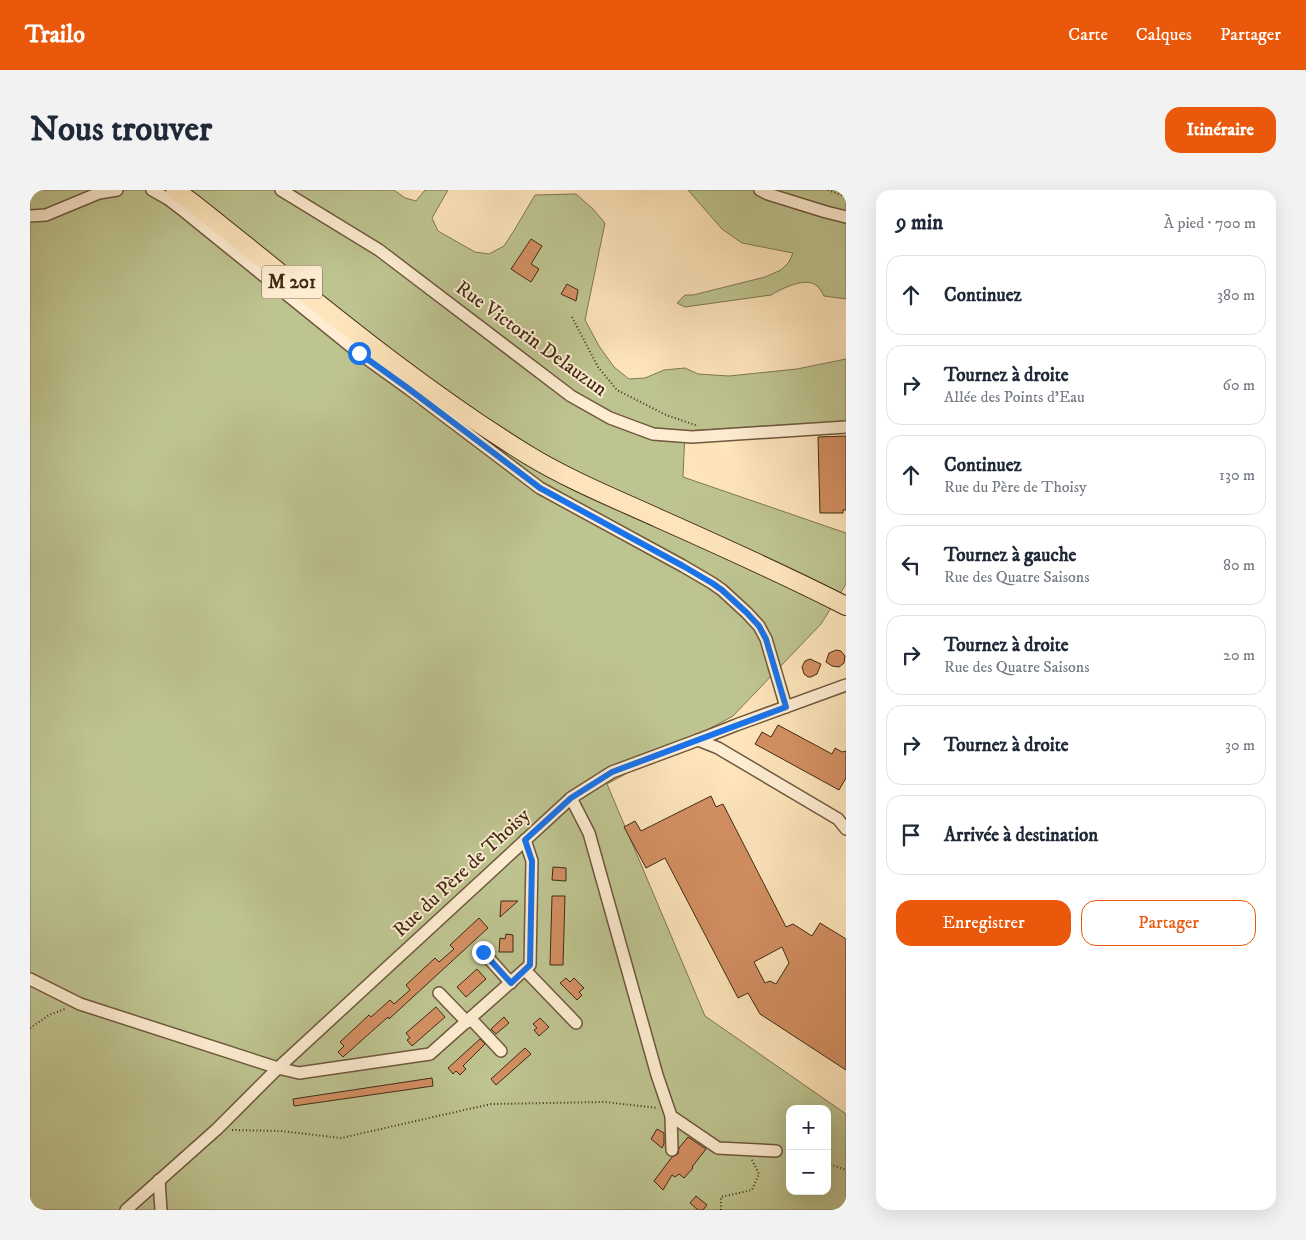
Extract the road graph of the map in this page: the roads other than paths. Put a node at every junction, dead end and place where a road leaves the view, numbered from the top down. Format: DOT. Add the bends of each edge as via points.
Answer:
graph roads {
  1 [pos="117,190"];
  2 [pos="152,190"];
  3 [pos="175,190"];
  4 [pos="189,190"];
  5 [pos="281,190"];
  6 [pos="760,190"];
  7 [pos="30,216"];
  8 [pos="846,217"];
  9 [pos="846,427"];
  10 [pos="846,595"];
  11 [pos="846,606"];
  12 [pos="846,685"];
  13 [pos="786,707"];
  14 [pos="698,740"];
  15 [pos="571,798"];
  16 [pos="842,819"];
  17 [pos="846,829"];
  18 [pos="525,840"];
  19 [pos="483,952"];
  20 [pos="525,970"];
  21 [pos="30,979"];
  22 [pos="511,983"];
  23 [pos="439,993"];
  24 [pos="469,1021"];
  25 [pos="576,1023"];
  26 [pos="500,1051"];
  27 [pos="278,1068"];
  28 [pos="670,1113"];
  29 [pos="672,1150"];
  30 [pos="776,1151"];
  31 [pos="159,1180"];
  32 [pos="126,1210"];
  33 [pos="161,1210"];
  1 -- 7 [label="street" via="99,193 46,215"];
  2 -- 13 [label="street" via="186,212 359,353 540,488 722,590 759,626 766,639"];
  3 -- 11 [label="highway, M 201" via="409,375 529,456 594,490 742,555"];
  4 -- 10 [label="highway, M 201" via="414,365 502,427 602,481"];
  5 -- 9 [label="street, Rue Victorin Delauzun" via="379,250 571,396 610,418 652,434 692,437"];
  6 -- 8 [label="street"];
  12 -- 13 [label="street, Rue du Père de Thoisy"];
  13 -- 14 [label="street, Rue du Père de Thoisy"];
  14 -- 15 [label="street, Rue du Père de Thoisy" via="612,772"];
  14 -- 16 [label="street" via="718,748"];
  15 -- 18 [label="street, Rue du Père de Thoisy"];
  15 -- 28 [label="street" via="589,833"];
  16 -- 17 [label="street"];
  18 -- 20 [label="street" via="532,861 530,965"];
  18 -- 27 [label="street, Rue du Père de Thoisy"];
  19 -- 22 [label="street"];
  20 -- 22 [label="street"];
  20 -- 25 [label="street"];
  21 -- 27 [label="street" via="80,1004"];
  22 -- 24 [label="street"];
  23 -- 24 [label="street"];
  24 -- 26 [label="street"];
  24 -- 27 [label="street" via="430,1054 299,1073"];
  27 -- 31 [label="street, Rue du Père de Thoisy" via="217,1129"];
  28 -- 29 [label="street"];
  28 -- 30 [label="street" via="718,1148"];
  31 -- 32 [label="street, Rue du Père de Thoisy"];
  31 -- 33 [label="street"];
}
